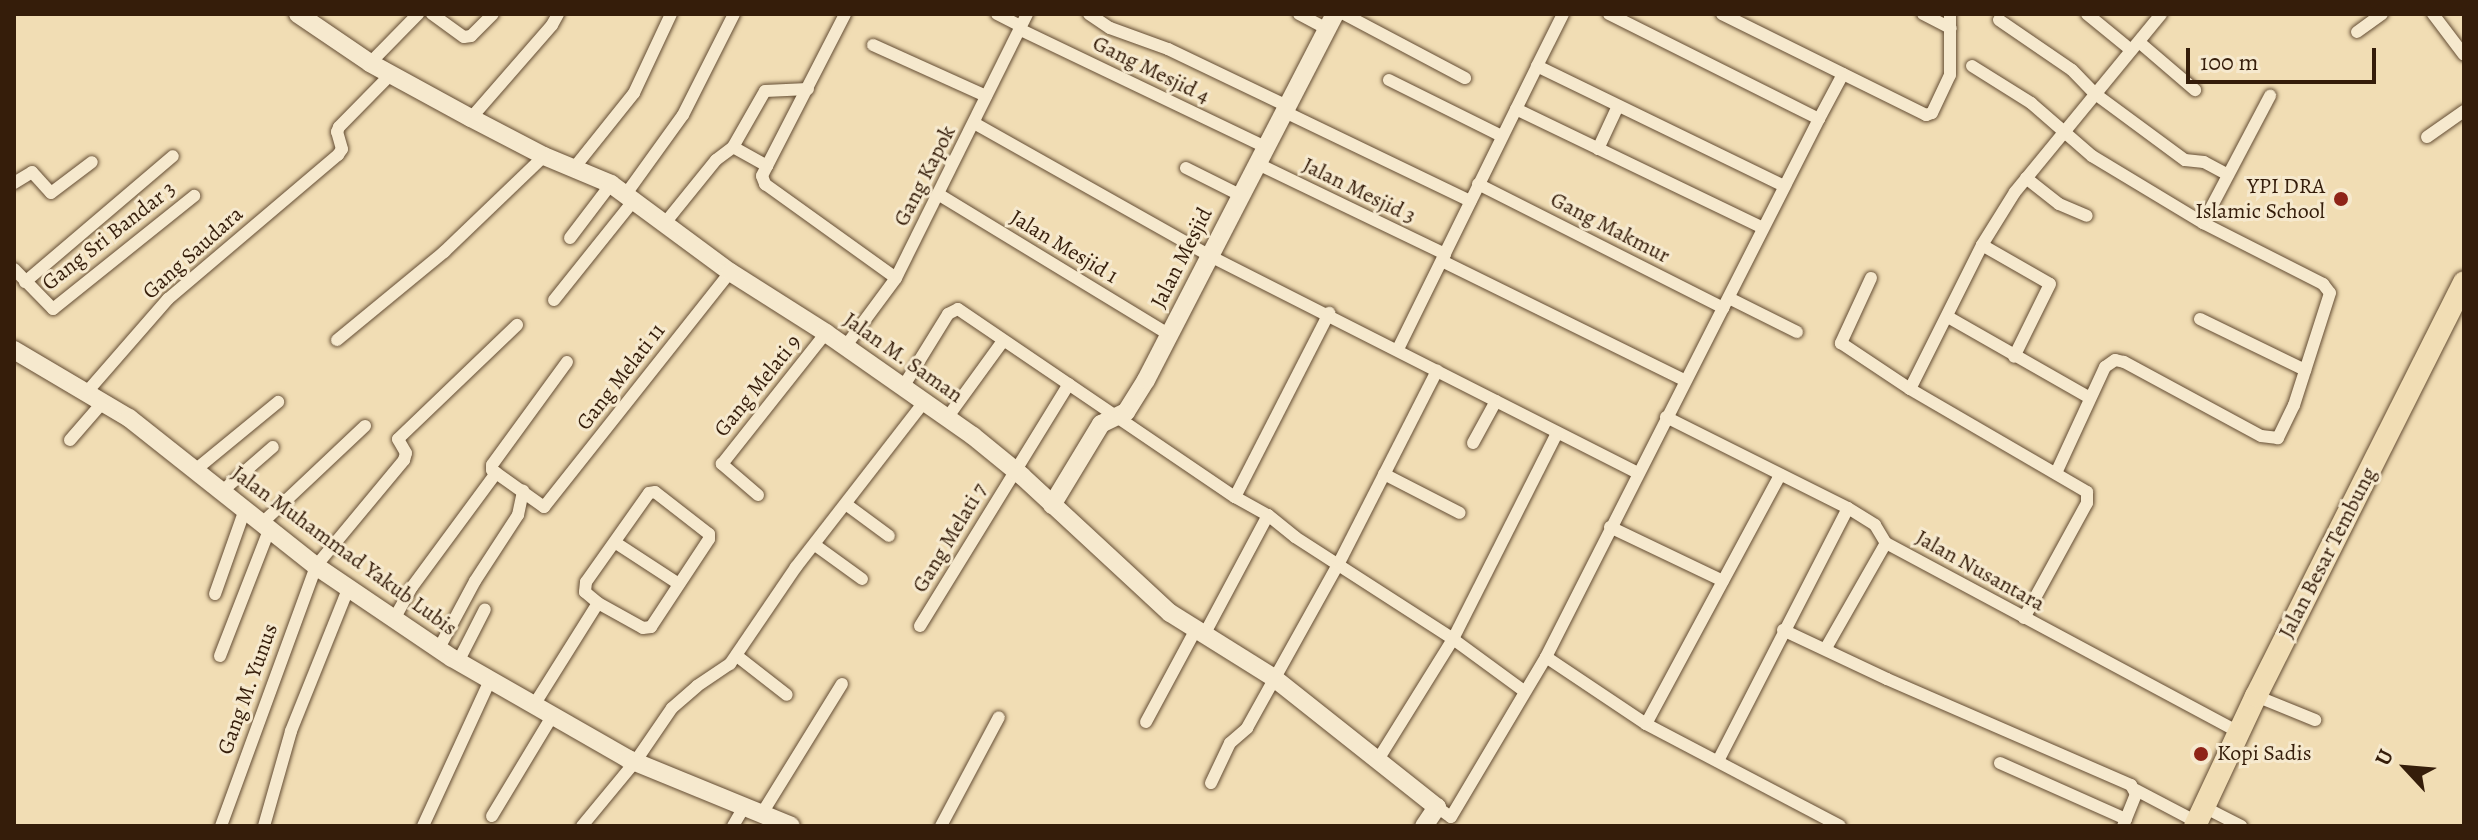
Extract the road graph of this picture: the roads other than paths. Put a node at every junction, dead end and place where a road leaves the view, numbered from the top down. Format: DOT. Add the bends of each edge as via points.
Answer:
graph roads {
  1 [pos="298,14"];
  2 [pos="418,14"];
  3 [pos="432,14"];
  4 [pos="493,14"];
  5 [pos="671,14"];
  6 [pos="734,14"];
  7 [pos="845,14"];
  8 [pos="997,14"];
  9 [pos="1089,14"];
  10 [pos="1299,14"];
  11 [pos="1344,14"];
  12 [pos="1563,14"];
  13 [pos="1609,14"];
  14 [pos="1722,14"];
  15 [pos="1923,14"];
  16 [pos="1950,14"];
  17 [pos="2087,14"];
  18 [pos="2161,14"];
  19 [pos="2382,14"];
  20 [pos="2433,14"];
  21 [pos="555,20"];
  22 [pos="1999,20"];
  23 [pos="1331,21"];
  24 [pos="1022,23"];
  25 [pos="1951,28"];
  26 [pos="2357,32"];
  27 [pos="873,45"];
  28 [pos="2135,46"];
  29 [pos="2464,55"];
  30 [pos="370,63"];
  31 [pos="1537,66"];
  32 [pos="1972,66"];
  33 [pos="391,74"];
  34 [pos="1843,74"];
  35 [pos="1465,78"];
  36 [pos="1389,80"];
  37 [pos="808,89"];
  38 [pos="2195,90"];
  39 [pos="2094,93"];
  40 [pos="986,96"];
  41 [pos="2270,96"];
  42 [pos="1618,106"];
  43 [pos="1285,109"];
  44 [pos="1516,109"];
  45 [pos="2464,111"];
  46 [pos="471,118"];
  47 [pos="1819,119"];
  48 [pos="974,123"];
  49 [pos="2065,131"];
  50 [pos="1502,136"];
  51 [pos="2427,137"];
  52 [pos="733,147"];
  53 [pos="1598,149"];
  54 [pos="1261,155"];
  55 [pos="173,156"];
  56 [pos="544,156"];
  57 [pos="92,162"];
  58 [pos="767,166"];
  59 [pos="574,168"];
  60 [pos="1186,168"];
  61 [pos="2228,175"];
  62 [pos="2026,178"];
  63 [pos="14,183"];
  64 [pos="1478,184"];
  65 [pos="1784,186"];
  66 [pos="624,192"];
  67 [pos="938,194"];
  68 [pos="1240,195"];
  69 [pos="194,196"];
  70 [pos="1470,201"];
  71 [pos="2087,216"];
  72 [pos="665,223"];
  73 [pos="2203,223"];
  74 [pos="1763,228"];
  75 [pos="570,238"];
  76 [pos="1982,245"];
  77 [pos="1210,256"];
  78 [pos="1443,258"];
  79 [pos="14,269"];
  80 [pos="730,272"];
  81 [pos="896,278"];
  82 [pos="1871,278"];
  83 [pos="25,282"];
  84 [pos="2464,282"];
  85 [pos="554,300"];
  86 [pos="1727,303"];
  87 [pos="1329,313"];
  88 [pos="1948,317"];
  89 [pos="2200,319"];
  90 [pos="517,325"];
  91 [pos="1797,332"];
  92 [pos="826,333"];
  93 [pos="1170,335"];
  94 [pos="337,340"];
  95 [pos="1003,341"];
  96 [pos="845,347"];
  97 [pos="1398,349"];
  98 [pos="14,350"];
  99 [pos="2014,357"];
  100 [pos="567,362"];
  101 [pos="2305,370"];
  102 [pos="1437,371"];
  103 [pos="1684,380"];
  104 [pos="1069,384"];
  105 [pos="903,387"];
  106 [pos="1910,389"];
  107 [pos="94,397"];
  108 [pos="2090,398"];
  109 [pos="1496,401"];
  110 [pos="278,402"];
  111 [pos="924,402"];
  112 [pos="1116,416"];
  113 [pos="1666,417"];
  114 [pos="947,418"];
  115 [pos="365,426"];
  116 [pos="1557,433"];
  117 [pos="70,440"];
  118 [pos="1473,443"];
  119 [pos="273,447"];
  120 [pos="194,471"];
  121 [pos="1015,471"];
  122 [pos="496,473"];
  123 [pos="1637,473"];
  124 [pos="2056,473"];
  125 [pos="1384,474"];
  126 [pos="1780,475"];
  127 [pos="523,491"];
  128 [pos="220,493"];
  129 [pos="758,495"];
  130 [pos="1235,497"];
  131 [pos="847,505"];
  132 [pos="1052,505"];
  133 [pos="1848,508"];
  134 [pos="244,512"];
  135 [pos="1460,513"];
  136 [pos="1268,515"];
  137 [pos="265,527"];
  138 [pos="1610,527"];
  139 [pos="889,536"];
  140 [pos="616,543"];
  141 [pos="1886,543"];
  142 [pos="815,545"];
  143 [pos="1339,563"];
  144 [pos="316,566"];
  145 [pos="862,579"];
  146 [pos="1723,581"];
  147 [pos="679,584"];
  148 [pos="348,589"];
  149 [pos="215,594"];
  150 [pos="598,603"];
  151 [pos="485,609"];
  152 [pos="2024,618"];
  153 [pos="393,621"];
  154 [pos="920,626"];
  155 [pos="1783,630"];
  156 [pos="1200,632"];
  157 [pos="1453,639"];
  158 [pos="1826,648"];
  159 [pos="438,650"];
  160 [pos="220,656"];
  161 [pos="737,656"];
  162 [pos="1546,657"];
  163 [pos="458,662"];
  164 [pos="1274,678"];
  165 [pos="490,680"];
  166 [pos="842,684"];
  167 [pos="1524,691"];
  168 [pos="787,695"];
  169 [pos="2256,696"];
  170 [pos="534,705"];
  171 [pos="553,715"];
  172 [pos="999,717"];
  173 [pos="2315,720"];
  174 [pos="1146,722"];
  175 [pos="1646,724"];
  176 [pos="2239,732"];
  177 [pos="1379,758"];
  178 [pos="1719,759"];
  179 [pos="635,762"];
  180 [pos="2000,763"];
  181 [pos="1211,783"];
  182 [pos="2136,790"];
  183 [pos="753,811"];
  184 [pos="492,816"];
  185 [pos="1449,817"];
  186 [pos="2199,818"];
  187 [pos="2124,823"];
  188 [pos="221,826"];
  189 [pos="264,826"];
  190 [pos="423,826"];
  191 [pos="582,826"];
  192 [pos="733,826"];
  193 [pos="791,826"];
  194 [pos="941,826"];
  195 [pos="1424,826"];
  196 [pos="1840,826"];
  197 [pos="2241,826"];
  1 -- 30 [label="street, Jalan M. Saman"];
  2 -- 30 [label="street"];
  3 -- 4 [label="street" via="464,37"];
  5 -- 59 [label="street" via="638,85"];
  6 -- 66 [label="street" via="683,115"];
  7 -- 37 [label="street"];
  8 -- 24 [label="street, Gang Mesjid 4"];
  9 -- 43 [label="street"];
  10 -- 23 [label="street"];
  11 -- 35 [label="street"];
  12 -- 31 [label="street"];
  13 -- 47 [label="street"];
  14 -- 34 [label="street"];
  15 -- 25 [label="street"];
  16 -- 25 [label="street"];
  17 -- 28 [label="street"];
  18 -- 28 [label="street"];
  19 -- 26 [label="street"];
  20 -- 29 [label="street"];
  21 -- 46 [label="street"];
  22 -- 39 [label="street" via="2072,70"];
  23 -- 43 [label="street, Jalan Mesjid"];
  24 -- 40 [label="street, Gang Kapok"];
  24 -- 54 [label="street, Gang Mesjid 4"];
  25 -- 34 [label="street" via="1950,75 1929,114"];
  27 -- 40 [label="street"];
  28 -- 38 [label="street"];
  28 -- 39 [label="street"];
  30 -- 33 [label="street, Jalan M. Saman"];
  31 -- 42 [label="street"];
  31 -- 44 [label="street"];
  32 -- 49 [label="street"];
  33 -- 46 [label="street, Jalan M. Saman"];
  33 -- 107 [label="street, Gang Saudara" via="339,127 338,155 168,299"];
  34 -- 47 [label="street"];
  36 -- 50 [label="street"];
  37 -- 52 [label="street" via="765,91"];
  37 -- 58 [label="street"];
  39 -- 49 [label="street"];
  39 -- 61 [label="street" via="2185,160 2204,162"];
  40 -- 48 [label="street, Gang Kapok"];
  41 -- 61 [label="street"];
  42 -- 53 [label="street"];
  42 -- 65 [label="street"];
  43 -- 54 [label="street, Jalan Mesjid"];
  43 -- 70 [label="street"];
  44 -- 50 [label="street"];
  44 -- 53 [label="street"];
  45 -- 51 [label="street"];
  46 -- 56 [label="street, Jalan M. Saman"];
  47 -- 65 [label="street"];
  48 -- 67 [label="street, Gang Kapok"];
  48 -- 77 [label="street"];
  49 -- 62 [label="street"];
  49 -- 73 [label="street" via="2092,156"];
  50 -- 64 [label="street"];
  52 -- 58 [label="street"];
  52 -- 72 [label="street" via="716,160"];
  53 -- 74 [label="street"];
  54 -- 68 [label="street, Jalan Mesjid"];
  54 -- 78 [label="street, Jalan Mesjid 3"];
  55 -- 83 [label="street"];
  56 -- 59 [label="street, Jalan M. Saman"];
  56 -- 94 [label="street" via="444,252"];
  57 -- 63 [label="street" via="51,193 32,172"];
  58 -- 81 [label="street" via="765,184"];
  59 -- 66 [label="street, Jalan M. Saman"];
  60 -- 68 [label="street"];
  61 -- 73 [label="street"];
  62 -- 71 [label="street" via="2059,204"];
  62 -- 76 [label="street"];
  64 -- 70 [label="street"];
  64 -- 86 [label="street, Gang Makmur"];
  65 -- 74 [label="street"];
  66 -- 72 [label="street, Jalan M. Saman"];
  66 -- 75 [label="street"];
  66 -- 85 [label="street"];
  67 -- 81 [label="street, Gang Kapok"];
  67 -- 93 [label="street, Jalan Mesjid 1"];
  68 -- 77 [label="street, Jalan Mesjid"];
  69 -- 83 [label="street, Gang Sri Bandar 3" via="56,308 50,309"];
  70 -- 78 [label="street"];
  72 -- 80 [label="street, Jalan M. Saman"];
  73 -- 101 [label="street" via="2329,290"];
  74 -- 86 [label="street"];
  76 -- 88 [label="street"];
  76 -- 99 [label="street" via="2050,284"];
  77 -- 87 [label="street"];
  77 -- 93 [label="street, Jalan Mesjid"];
  78 -- 97 [label="street"];
  78 -- 103 [label="street, Jalan Mesjid 3"];
  79 -- 83 [label="street"];
  80 -- 92 [label="street, Jalan M. Saman"];
  80 -- 127 [label="street, Gang Melati 11" via="544,507"];
  81 -- 96 [label="street, Gang Kapok"];
  82 -- 106 [label="street" via="1841,343"];
  84 -- 169 [label="highway, Jalan Besar Tembung"];
  86 -- 91 [label="street, Gang Makmur"];
  86 -- 103 [label="street"];
  87 -- 97 [label="street"];
  87 -- 130 [label="street"];
  88 -- 99 [label="street"];
  88 -- 106 [label="street"];
  89 -- 101 [label="street"];
  90 -- 144 [label="street, Gang M. Yunus" via="398,439 404,460"];
  92 -- 96 [label="street, Jalan M. Saman"];
  92 -- 129 [label="street, Gang Melati 9" via="722,464"];
  93 -- 112 [label="street, Jalan Mesjid" via="1131,406"];
  95 -- 104 [label="street"];
  95 -- 105 [label="street" via="958,309 948,314"];
  95 -- 114 [label="street"];
  96 -- 105 [label="street, Jalan M. Saman"];
  97 -- 102 [label="street"];
  98 -- 107 [label="street, Jalan Muhammad Yakub Lubis"];
  99 -- 108 [label="street"];
  100 -- 122 [label="street" via="494,459"];
  101 -- 108 [label="street" via="2294,405 2273,439 2120,360 2105,367"];
  102 -- 109 [label="street"];
  102 -- 125 [label="street"];
  103 -- 113 [label="street"];
  104 -- 112 [label="street"];
  104 -- 121 [label="street, Gang Melati 7"];
  105 -- 111 [label="street, Jalan M. Saman"];
  106 -- 124 [label="street"];
  107 -- 117 [label="street, Gang Saudara"];
  107 -- 120 [label="street, Jalan Muhammad Yakub Lubis"];
  108 -- 124 [label="street"];
  109 -- 116 [label="street"];
  109 -- 118 [label="street"];
  110 -- 120 [label="street"];
  111 -- 114 [label="street, Jalan M. Saman"];
  111 -- 131 [label="street"];
  112 -- 130 [label="street"];
  112 -- 132 [label="street, Jalan Mesjid" via="1095,433"];
  113 -- 123 [label="street"];
  113 -- 126 [label="street, Jalan Nusantara"];
  114 -- 121 [label="street, Jalan M. Saman"];
  115 -- 137 [label="street"];
  116 -- 123 [label="street"];
  116 -- 157 [label="street"];
  119 -- 128 [label="street"];
  120 -- 128 [label="street, Jalan Muhammad Yakub Lubis"];
  121 -- 132 [label="street, Jalan M. Saman"];
  121 -- 154 [label="street, Gang Melati 7"];
  122 -- 127 [label="street"];
  122 -- 153 [label="street"];
  123 -- 138 [label="street"];
  124 -- 152 [label="street" via="2087,492 2088,500"];
  125 -- 135 [label="street"];
  125 -- 143 [label="street"];
  126 -- 133 [label="street, Jalan Nusantara"];
  126 -- 146 [label="street"];
  127 -- 159 [label="street" via="518,515"];
  128 -- 134 [label="street, Jalan Muhammad Yakub Lubis"];
  130 -- 136 [label="street"];
  131 -- 139 [label="street"];
  131 -- 142 [label="street"];
  132 -- 156 [label="street, Jalan M. Saman" via="1143,591"];
  133 -- 141 [label="street, Jalan Nusantara" via="1875,525"];
  133 -- 155 [label="street"];
  134 -- 137 [label="street, Jalan Muhammad Yakub Lubis"];
  134 -- 149 [label="street"];
  136 -- 143 [label="street"];
  136 -- 156 [label="street"];
  137 -- 144 [label="street, Jalan Muhammad Yakub Lubis"];
  137 -- 160 [label="street"];
  138 -- 146 [label="street"];
  138 -- 162 [label="street"];
  140 -- 147 [label="street"];
  140 -- 147 [label="street" via="647,495 655,492 709,534"];
  140 -- 150 [label="street" via="585,587"];
  141 -- 152 [label="street, Jalan Nusantara"];
  141 -- 158 [label="street"];
  142 -- 145 [label="street"];
  142 -- 161 [label="street"];
  143 -- 157 [label="street"];
  143 -- 164 [label="street"];
  144 -- 148 [label="street, Jalan Muhammad Yakub Lubis"];
  144 -- 188 [label="street, Gang M. Yunus"];
  146 -- 175 [label="street"];
  147 -- 150 [label="street" via="647,629"];
  148 -- 153 [label="street, Jalan Muhammad Yakub Lubis"];
  148 -- 189 [label="street" via="291,731"];
  150 -- 170 [label="street"];
  151 -- 163 [label="street"];
  152 -- 176 [label="street, Jalan Nusantara"];
  153 -- 159 [label="street, Jalan Muhammad Yakub Lubis"];
  155 -- 158 [label="street"];
  155 -- 178 [label="street"];
  156 -- 164 [label="street, Jalan M. Saman"];
  156 -- 174 [label="street"];
  157 -- 167 [label="street"];
  157 -- 177 [label="street"];
  158 -- 182 [label="street"];
  159 -- 163 [label="street, Jalan Muhammad Yakub Lubis"];
  161 -- 168 [label="street"];
  161 -- 179 [label="street" via="672,708"];
  162 -- 167 [label="street"];
  162 -- 175 [label="street"];
  163 -- 165 [label="street, Jalan Muhammad Yakub Lubis"];
  164 -- 177 [label="street, Jalan M. Saman"];
  164 -- 181 [label="street" via="1245,731 1230,743"];
  165 -- 170 [label="street, Jalan Muhammad Yakub Lubis"];
  165 -- 190 [label="street"];
  166 -- 183 [label="street"];
  167 -- 185 [label="street"];
  169 -- 173 [label="street"];
  169 -- 176 [label="highway, Jalan Besar Tembung"];
  170 -- 171 [label="street, Jalan Muhammad Yakub Lubis"];
  171 -- 179 [label="street, Jalan Muhammad Yakub Lubis"];
  171 -- 184 [label="street"];
  172 -- 194 [label="street"];
  175 -- 178 [label="street"];
  176 -- 186 [label="highway, Jalan Besar Tembung"];
  177 -- 185 [label="street, Jalan M. Saman"];
  178 -- 196 [label="street"];
  179 -- 183 [label="street, Jalan Muhammad Yakub Lubis"];
  179 -- 191 [label="street"];
  180 -- 187 [label="street"];
  182 -- 186 [label="street"];
  182 -- 187 [label="street"];
  183 -- 192 [label="street"];
  183 -- 193 [label="street, Jalan Muhammad Yakub Lubis"];
  185 -- 195 [label="street"];
  186 -- 197 [label="street"];
}
